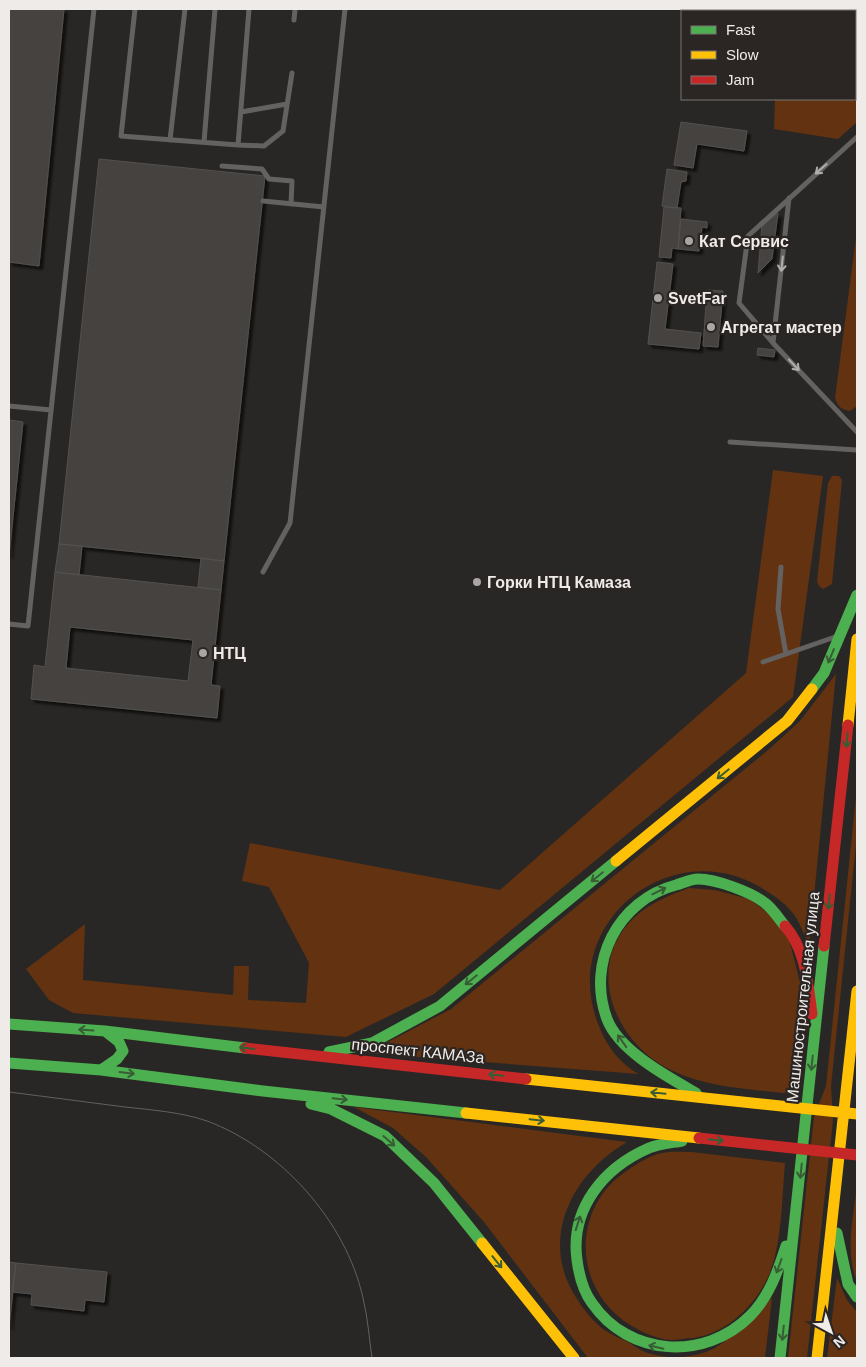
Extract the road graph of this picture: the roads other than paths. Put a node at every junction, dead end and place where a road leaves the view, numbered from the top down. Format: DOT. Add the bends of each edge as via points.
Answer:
graph roads {
  1 [pos="94,9"];
  2 [pos="136,9"];
  3 [pos="185,9"];
  4 [pos="215,9"];
  5 [pos="249,9"];
  6 [pos="295,9"];
  7 [pos="345,9"];
  8 [pos="294,20"];
  9 [pos="292,73"];
  10 [pos="287,104"];
  11 [pos="241,112"];
  12 [pos="857,137"];
  13 [pos="170,140"];
  14 [pos="204,142"];
  15 [pos="238,145"];
  16 [pos="222,166"];
  17 [pos="789,198"];
  18 [pos="263,201"];
  19 [pos="291,204"];
  20 [pos="324,207"];
  21 [pos="773,343"];
  22 [pos="9,406"];
  23 [pos="51,410"];
  24 [pos="857,432"];
  25 [pos="730,442"];
  26 [pos="857,450"];
  27 [pos="781,567"];
  28 [pos="263,572"];
  29 [pos="857,595"];
  30 [pos="9,624"];
  31 [pos="840,635"];
  32 [pos="857,640"];
  33 [pos="786,654"];
  34 [pos="763,662"];
  35 [pos="857,991"];
  36 [pos="9,1024"];
  37 [pos="857,1027"];
  38 [pos="105,1031"];
  39 [pos="815,1036"];
  40 [pos="852,1041"];
  41 [pos="282,1053"];
  42 [pos="9,1063"];
  43 [pos="101,1070"];
  44 [pos="263,1091"];
  45 [pos="704,1098"];
  46 [pos="857,1114"];
  47 [pos="697,1138"];
  48 [pos="857,1155"];
  49 [pos="834,1208"];
  50 [pos="796,1221"];
  51 [pos="857,1297"];
  52 [pos="574,1358"];
  53 [pos="780,1358"];
  54 [pos="817,1358"];
  1 -- 23 [label="lane"];
  2 -- 13 [label="lane" via="121,136"];
  3 -- 13 [label="lane"];
  4 -- 14 [label="lane"];
  5 -- 11 [label="lane"];
  6 -- 8 [label="lane"];
  7 -- 20 [label="lane"];
  9 -- 10 [label="lane"];
  10 -- 11 [label="lane"];
  10 -- 15 [label="lane" via="283,131 264,146"];
  11 -- 15 [label="lane"];
  12 -- 17 [label="lane, one-way"];
  13 -- 14 [label="lane"];
  14 -- 15 [label="lane"];
  16 -- 19 [label="lane" via="262,169 269,179 292,182"];
  17 -- 21 [label="lane, one-way"];
  17 -- 21 [label="lane" via="748,236 739,303"];
  18 -- 19 [label="lane"];
  19 -- 20 [label="lane"];
  20 -- 28 [label="lane" via="290,523"];
  21 -- 24 [label="lane, one-way"];
  22 -- 23 [label="lane"];
  23 -- 30 [label="lane" via="28,626"];
  25 -- 26 [label="lane"];
  27 -- 33 [label="lane" via="778,610"];
  29 -- 31 [label="main road"];
  31 -- 33 [label="lane"];
  31 -- 41 [label="main road, one-way" via="824,673 787,721 440,1006 372,1043 335,1052"];
  32 -- 39 [label="main road, Машиностроительная улица, one-way"];
  33 -- 34 [label="lane"];
  35 -- 40 [label="main road"];
  38 -- 36 [label="main road, проспект КАМАЗа, one-way"];
  37 -- 40 [label="main road"];
  41 -- 38 [label="main road, проспект КАМАЗа, one-way"];
  38 -- 43 [label="main road" via="119,1042 123,1051"];
  45 -- 39 [label="main road, one-way" via="629,1050 607,1020 599,980 607,943 628,911 660,889 698,880 735,887 766,903 790,931 805,966"];
  39 -- 50 [label="main road, Машиностроительная улица, one-way"];
  40 -- 49 [label="main road"];
  45 -- 41 [label="main road, проспект КАМАЗа, one-way"];
  42 -- 43 [label="main road"];
  43 -- 44 [label="main road, one-way"];
  44 -- 47 [label="main road, one-way"];
  44 -- 52 [label="main road, one-way" via="331,1110 384,1136 434,1183"];
  45 -- 46 [label="main road, проспект КАМАЗа"];
  47 -- 48 [label="main road, one-way"];
  50 -- 47 [label="main road, one-way" via="774,1280 751,1316 724,1338 690,1350 665,1349 641,1343 611,1324 587,1297 578,1267 574,1234 584,1205 602,1179 625,1161 651,1148"];
  49 -- 51 [label="main road" via="848,1284"];
  49 -- 54 [label="main road"];
  50 -- 53 [label="main road, Машиностроительная улица, one-way"];
}
